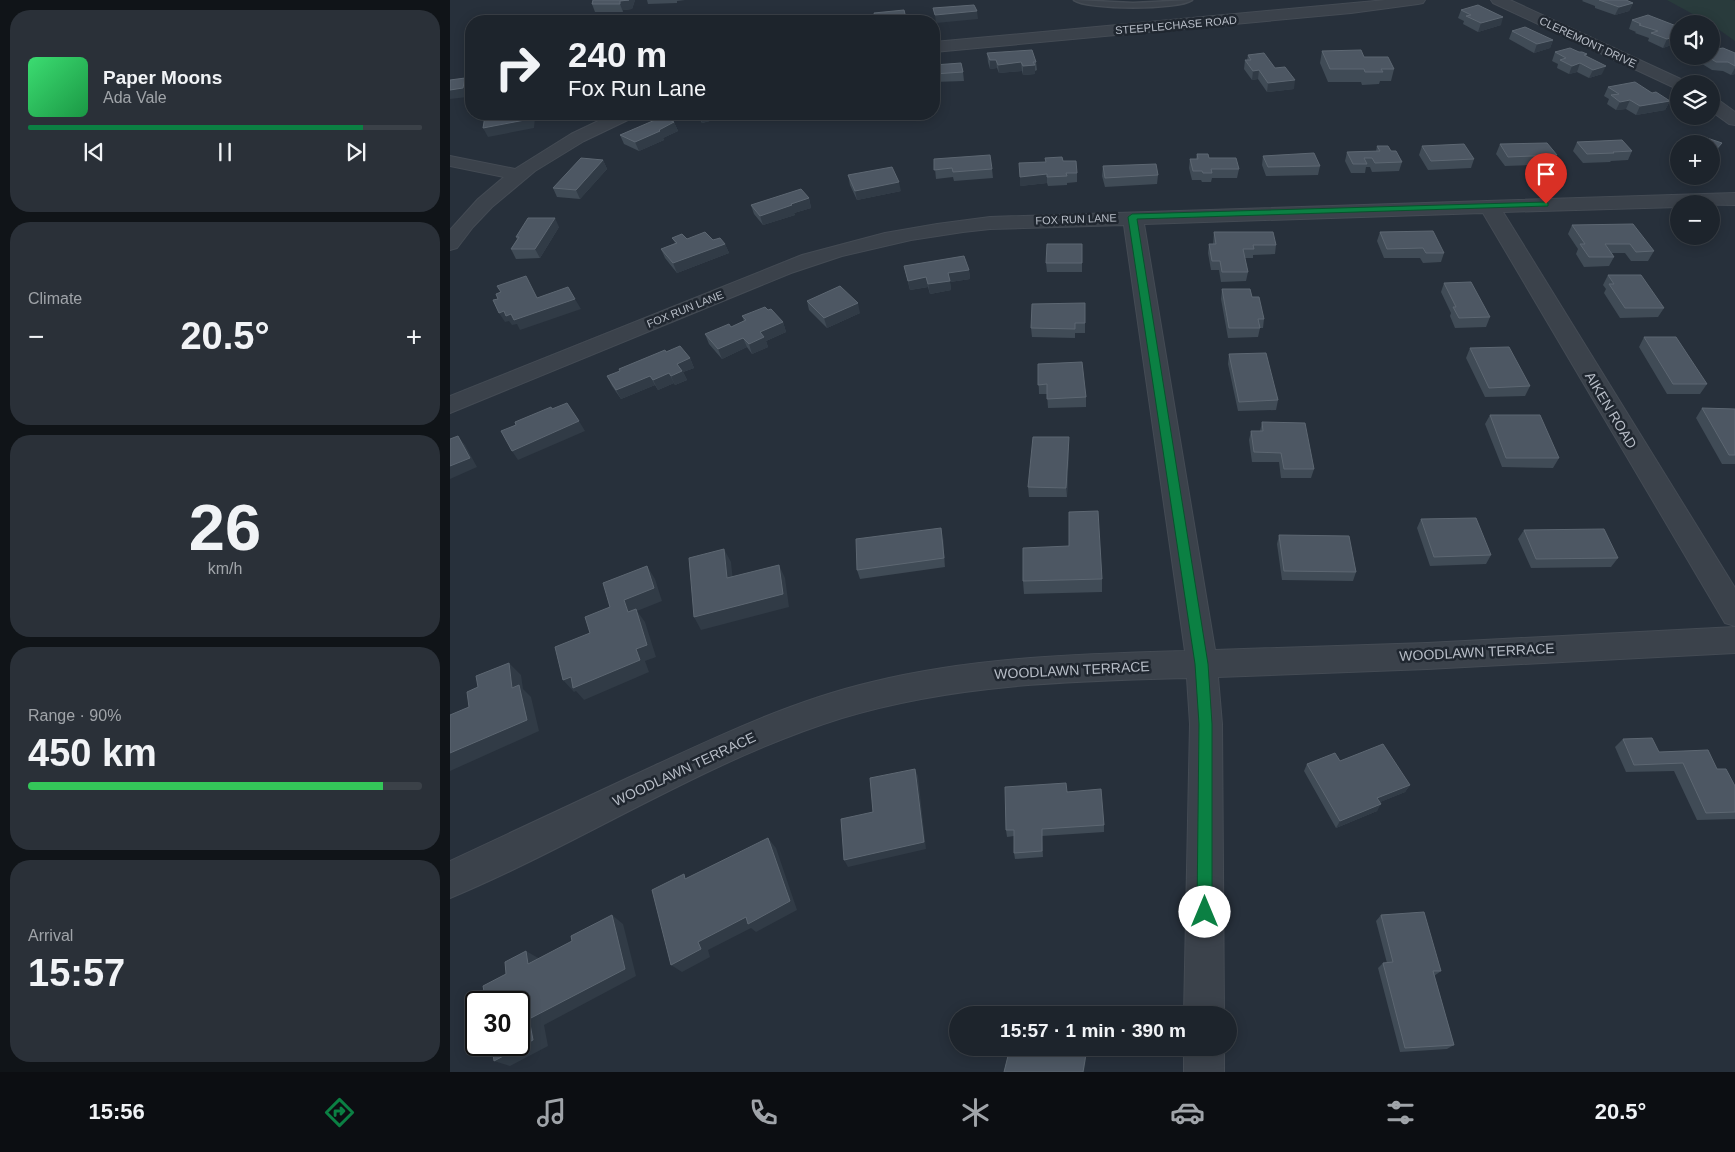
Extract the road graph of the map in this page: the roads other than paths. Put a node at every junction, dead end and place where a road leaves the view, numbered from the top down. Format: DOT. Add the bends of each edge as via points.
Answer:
graph roads {
  1 [pos="1078,0"];
  2 [pos="1188,0"];
  3 [pos="1418,0"];
  4 [pos="1498,0"];
  5 [pos="940,46"];
  6 [pos="1670,80"];
  7 [pos="1720,109"];
  8 [pos="612,120"];
  9 [pos="1735,120"];
  10 [pos="450,162"];
  11 [pos="519,176"];
  12 [pos="1735,199"];
  13 [pos="1489,206"];
  14 [pos="1132,217"];
  15 [pos="450,244"];
  16 [pos="450,405"];
  17 [pos="1735,614"];
  18 [pos="1735,640"];
  19 [pos="1202,664"];
  20 [pos="450,880"];
  21 [pos="1204,1006"];
  22 [pos="1204,1056"];
  23 [pos="1204,1072"];
  1 -- 2 [label="lane" via="1119,6"];
  3 -- 5 [label="street, STEEPLECHASE ROAD" via="1341,10"];
  4 -- 6 [label="street, CLEREMONT DRIVE"];
  7 -- 9 [label="street"];
  8 -- 11 [label="street" via="567,143"];
  10 -- 11 [label="street"];
  11 -- 15 [label="street" via="478,210"];
  12 -- 13 [label="street, FOX RUN LANE"];
  13 -- 14 [label="street, FOX RUN LANE"];
  13 -- 17 [label="street, AIKEN ROAD"];
  14 -- 16 [label="street, FOX RUN LANE" via="955,226 861,243 784,269"];
  14 -- 19 [label="street"];
  18 -- 19 [label="street, WOODLAWN TERRACE"];
  19 -- 20 [label="street, WOODLAWN TERRACE" via="992,675 939,681 872,695 804,716 735,744"];
  19 -- 21 [label="street" via="1206,724"];
  22 -- 23 [label="street"];
}
